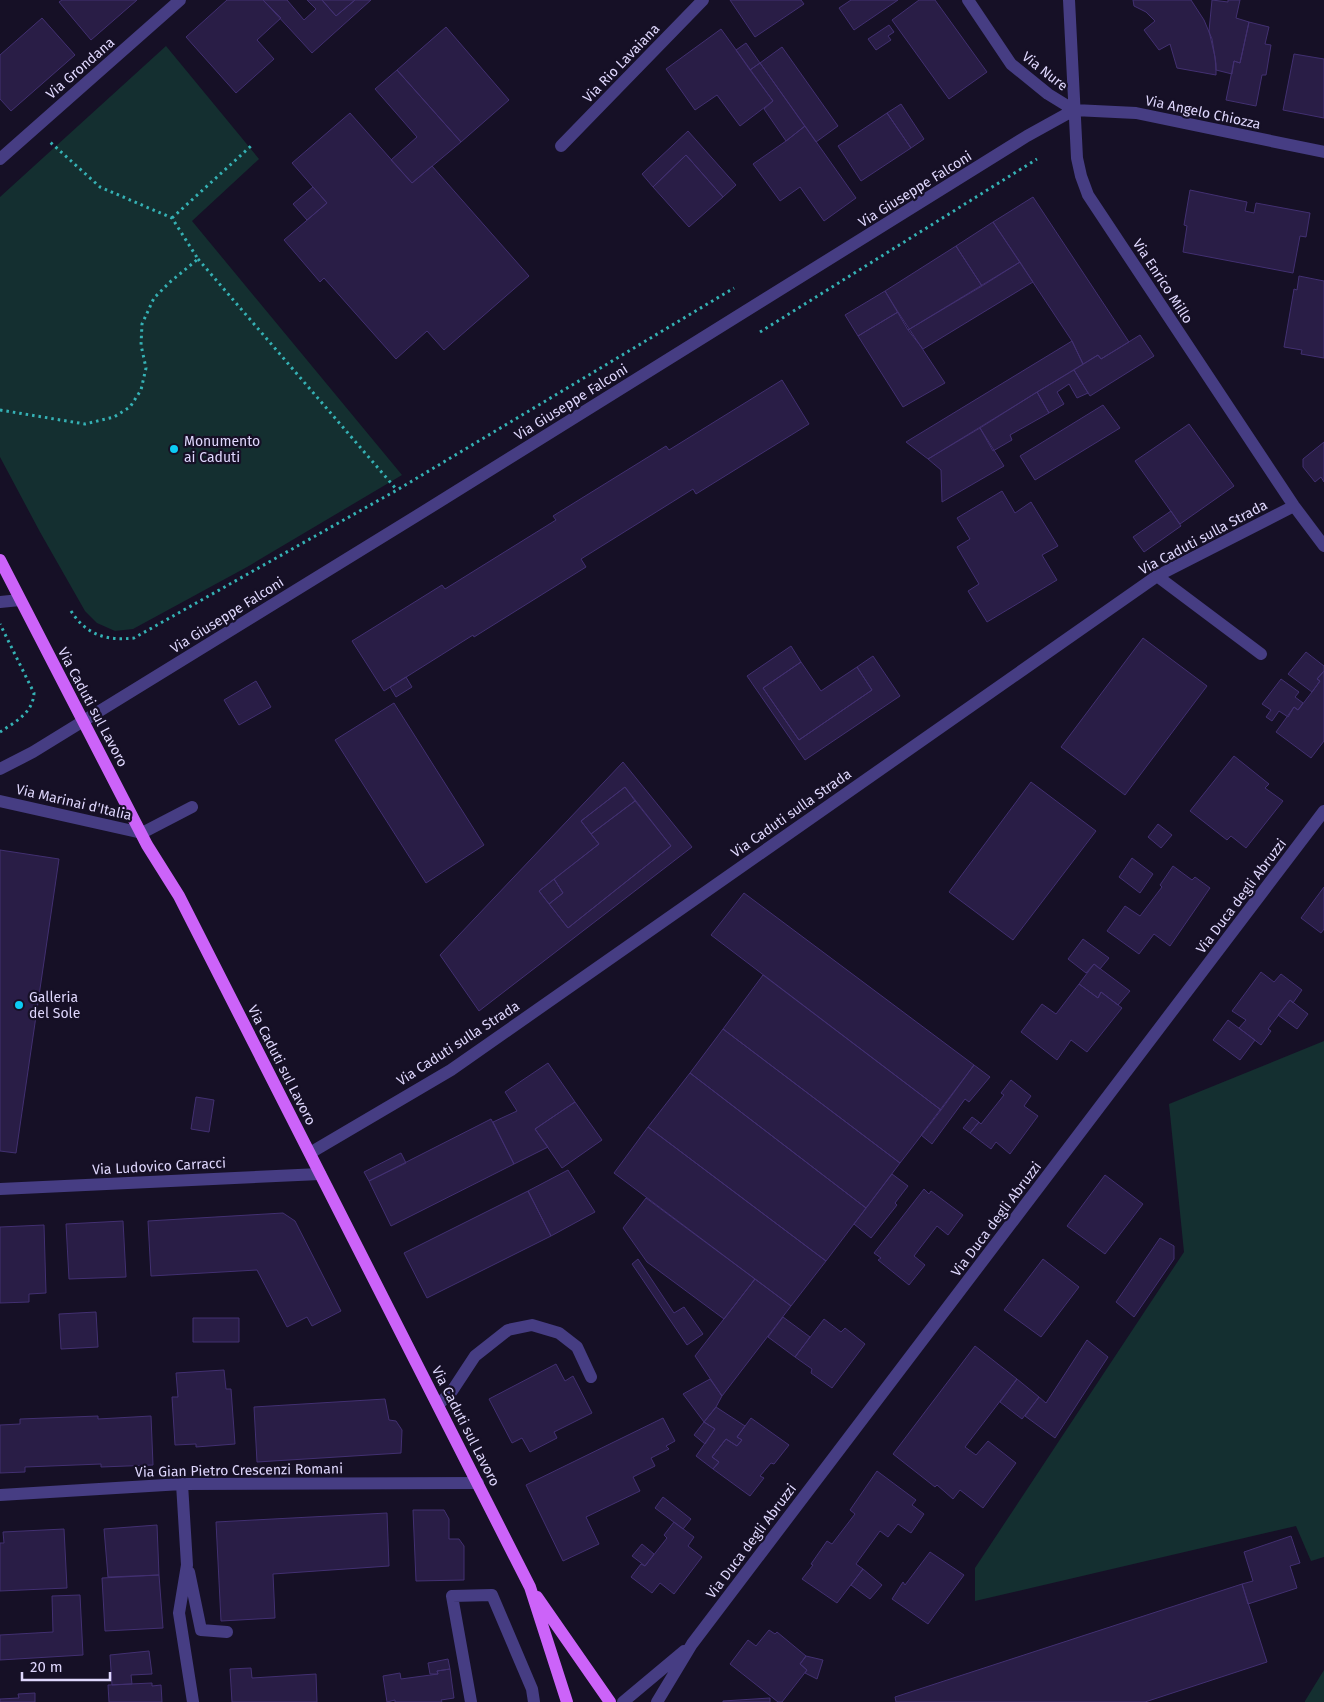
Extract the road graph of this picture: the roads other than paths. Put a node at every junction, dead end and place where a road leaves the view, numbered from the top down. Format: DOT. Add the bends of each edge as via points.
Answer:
graph roads {
  1 [pos="180,0"];
  2 [pos="703,0"];
  3 [pos="968,0"];
  4 [pos="1068,0"];
  5 [pos="1074,110"];
  6 [pos="561,146"];
  7 [pos="1324,152"];
  8 [pos="0,159"];
  9 [pos="1294,506"];
  10 [pos="1324,546"];
  11 [pos="0,560"];
  12 [pos="1157,576"];
  13 [pos="20,600"];
  14 [pos="0,602"];
  15 [pos="1262,654"];
  16 [pos="84,721"];
  17 [pos="0,769"];
  18 [pos="0,801"];
  19 [pos="192,807"];
  20 [pos="1324,811"];
  21 [pos="142,833"];
  22 [pos="310,1153"];
  23 [pos="320,1174"];
  24 [pos="0,1189"];
  25 [pos="591,1377"];
  26 [pos="438,1405"];
  27 [pos="478,1483"];
  28 [pos="182,1484"];
  29 [pos="0,1495"];
  30 [pos="187,1565"];
  31 [pos="530,1587"];
  32 [pos="227,1632"];
  33 [pos="692,1644"];
  34 [pos="193,1702"];
  35 [pos="471,1702"];
  36 [pos="534,1702"];
  37 [pos="568,1702"];
  38 [pos="610,1702"];
  39 [pos="623,1702"];
  40 [pos="657,1702"];
  1 -- 8 [label="street, Via Grondana"];
  2 -- 6 [label="street, Via Rio Lavaiana"];
  3 -- 5 [label="street, Via Nure" via="1011,64"];
  4 -- 5 [label="street, Via Enrico Millo"];
  5 -- 7 [label="street, Via Angelo Chiozza" via="1136,113"];
  5 -- 9 [label="street, Via Enrico Millo" via="1077,158 1088,195"];
  5 -- 16 [label="street, Via Giuseppe Falconi" via="1027,136"];
  9 -- 10 [label="street, Via Enrico Millo"];
  9 -- 12 [label="street, Via Caduti sulla Strada"];
  11 -- 13 [label="main road, Via Caduti sul Lavoro"];
  12 -- 15 [label="street"];
  12 -- 22 [label="street, Via Caduti sulla Strada" via="451,1070"];
  13 -- 14 [label="street"];
  13 -- 16 [label="main road, Via Caduti sul Lavoro"];
  16 -- 17 [label="street, Via Marinai d'Italia"];
  16 -- 21 [label="main road, Via Caduti sul Lavoro"];
  18 -- 21 [label="street, Via Marinai d'Italia"];
  19 -- 21 [label="street"];
  20 -- 33 [label="street, Via Duca degli Abruzzi"];
  21 -- 22 [label="main road, Via Caduti sul Lavoro" via="179,896"];
  22 -- 23 [label="main road, Via Caduti sul Lavoro"];
  23 -- 24 [label="street, Via Ludovico Carracci"];
  23 -- 26 [label="main road, Via Caduti sul Lavoro"];
  25 -- 26 [label="street" via="577,1347 559,1333 532,1324 508,1330 474,1356 452,1391"];
  26 -- 27 [label="main road, Via Caduti sul Lavoro"];
  27 -- 28 [label="street, Via Gian Pietro Crescenzi Romani"];
  27 -- 31 [label="main road, Via Caduti sul Lavoro"];
  28 -- 29 [label="street, Via Gian Pietro Crescenzi Romani"];
  28 -- 30 [label="street"];
  30 -- 32 [label="street" via="201,1630"];
  30 -- 34 [label="street" via="179,1613"];
  31 -- 37 [label="main road, Via Caduti sul Lavoro"];
  31 -- 38 [label="main road, Via Caduti sul Lavoro"];
  33 -- 39 [label="street, Via Duca degli Abruzzi"];
  33 -- 40 [label="street, Via Duca degli Abruzzi"];
  35 -- 36 [label="street" via="452,1596 492,1594 532,1689"];
}
